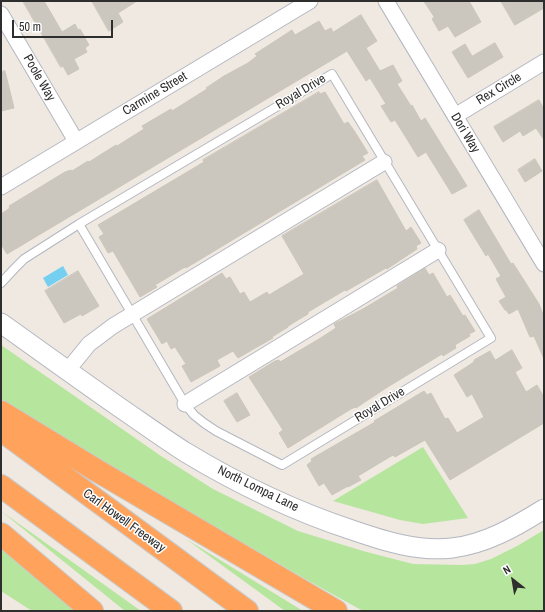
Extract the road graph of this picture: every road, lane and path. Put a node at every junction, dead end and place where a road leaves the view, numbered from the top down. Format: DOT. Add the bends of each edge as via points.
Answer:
graph roads {
  1 [pos="310,1"];
  2 [pos="386,1"];
  3 [pos="1,14"];
  4 [pos="544,62"];
  5 [pos="455,116"];
  6 [pos="76,141"];
  7 [pos="384,162"];
  8 [pos="1,186"];
  9 [pos="79,224"];
  10 [pos="438,250"];
  11 [pos="544,264"];
  12 [pos="1,284"];
  13 [pos="132,314"];
  14 [pos="1,323"];
  15 [pos="67,371"];
  16 [pos="185,404"];
  17 [pos="1,412"];
  18 [pos="1,430"];
  19 [pos="1,486"];
  20 [pos="544,509"];
  21 [pos="1,534"];
  22 [pos="92,611"];
  23 [pos="171,611"];
  24 [pos="247,611"];
  25 [pos="336,611"];
  1 -- 6 [label="street, Carmine Street"];
  2 -- 5 [label="street, Dori Way"];
  3 -- 6 [label="street, Poole Way"];
  4 -- 5 [label="street, Rex Circle"];
  5 -- 11 [label="street, Dori Way"];
  6 -- 8 [label="street, Carmine Street"];
  7 -- 9 [label="lane, Royal Drive" via="332,74"];
  7 -- 10 [label="lane, Royal Drive"];
  7 -- 13 [label="street"];
  9 -- 12 [label="lane, Royal Drive" via="24,259"];
  9 -- 13 [label="lane, Royal Drive"];
  10 -- 16 [label="street"];
  10 -- 16 [label="lane, Royal Drive" via="491,338 282,464 216,431 194,415"];
  13 -- 15 [label="street" via="98,337"];
  13 -- 16 [label="lane, Royal Drive"];
  14 -- 15 [label="street, North Lompa Lane"];
  15 -- 20 [label="street, North Lompa Lane" via="185,452 227,475 300,511 372,537 405,546 443,549 459,547 506,532"];
  17 -- 25 [label="highway"];
  18 -- 24 [label="highway, Carl Howell Freeway"];
  19 -- 23 [label="highway"];
  21 -- 22 [label="highway"];
}
